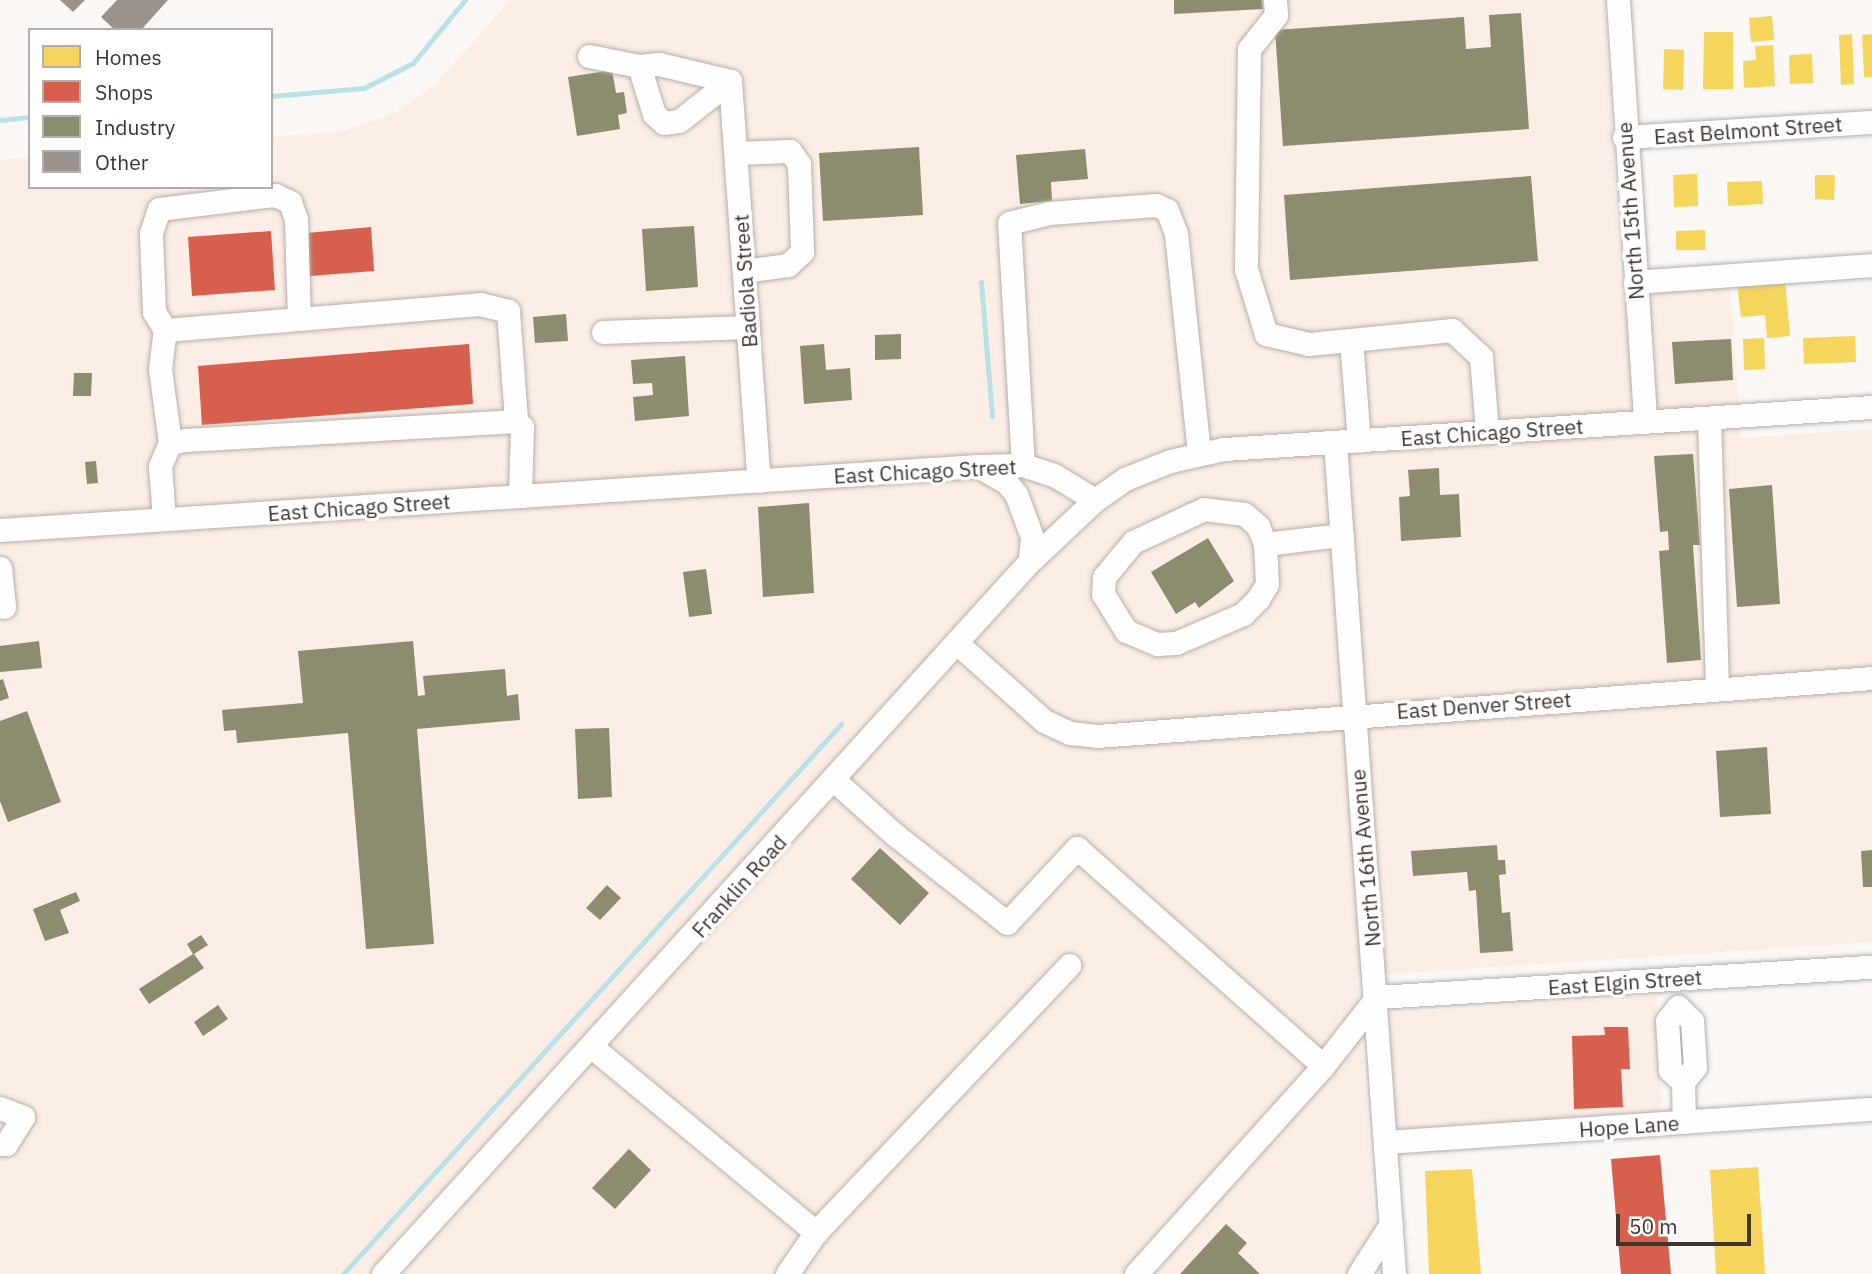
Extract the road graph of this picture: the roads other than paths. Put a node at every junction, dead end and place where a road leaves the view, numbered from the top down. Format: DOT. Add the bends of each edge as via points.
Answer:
graph roads {
  1 [pos="1275,0"];
  2 [pos="1618,0"];
  3 [pos="589,56"];
  4 [pos="639,66"];
  5 [pos="730,81"];
  6 [pos="1872,122"];
  7 [pos="1624,138"];
  8 [pos="736,153"];
  9 [pos="1872,265"];
  10 [pos="744,271"];
  11 [pos="1635,282"];
  12 [pos="299,319"];
  13 [pos="748,327"];
  14 [pos="165,330"];
  15 [pos="603,332"];
  16 [pos="1351,340"];
  17 [pos="1872,407"];
  18 [pos="1709,418"];
  19 [pos="516,421"];
  20 [pos="1644,422"];
  21 [pos="1487,432"];
  22 [pos="1359,441"];
  23 [pos="1335,442"];
  24 [pos="170,443"];
  25 [pos="1199,453"];
  26 [pos="1023,465"];
  27 [pos="978,466"];
  28 [pos="759,481"];
  29 [pos="520,496"];
  30 [pos="1095,500"];
  31 [pos="164,519"];
  32 [pos="0,530"];
  33 [pos="1341,535"];
  34 [pos="1265,544"];
  35 [pos="1030,561"];
  36 [pos="0,568"];
  37 [pos="4,607"];
  38 [pos="958,644"];
  39 [pos="1872,678"];
  40 [pos="1717,689"];
  41 [pos="1353,714"];
  42 [pos="835,781"];
  43 [pos="1069,965"];
  44 [pos="1872,967"];
  45 [pos="1678,978"];
  46 [pos="1377,997"];
  47 [pos="592,1047"];
  48 [pos="1323,1066"];
  49 [pos="0,1108"];
  50 [pos="1872,1109"];
  51 [pos="1684,1122"];
  52 [pos="1386,1142"];
  53 [pos="0,1144"];
  54 [pos="1391,1224"];
  55 [pos="816,1232"];
  56 [pos="383,1274"];
  57 [pos="789,1274"];
  58 [pos="1136,1274"];
  59 [pos="1359,1274"];
  60 [pos="1394,1274"];
  1 -- 16 [label="street" via="1276,15 1249,49 1246,269 1266,334 1309,344"];
  2 -- 7 [label="street, North 15th Avenue"];
  3 -- 4 [label="street"];
  4 -- 5 [label="street" via="659,64"];
  4 -- 5 [label="street" via="654,114 664,123 679,121"];
  5 -- 8 [label="street, Badiola Street"];
  6 -- 7 [label="street, East Belmont Street"];
  7 -- 11 [label="street, North 15th Avenue"];
  8 -- 10 [label="street, Badiola Street"];
  8 -- 10 [label="street" via="790,151 799,164 802,252 788,265"];
  9 -- 11 [label="street"];
  10 -- 13 [label="street, Badiola Street"];
  11 -- 20 [label="street, North 15th Avenue"];
  12 -- 14 [label="street"];
  12 -- 14 [label="street" via="294,208 284,196 275,195 159,209 151,233 154,312"];
  12 -- 19 [label="street" via="481,304 508,312"];
  13 -- 15 [label="street"];
  13 -- 28 [label="street, Badiola Street"];
  14 -- 24 [label="street" via="160,369"];
  16 -- 21 [label="street" via="1452,330 1481,357"];
  16 -- 22 [label="street"];
  17 -- 18 [label="street, East Chicago Street"];
  18 -- 20 [label="street, East Chicago Street"];
  18 -- 40 [label="street"];
  19 -- 24 [label="street"];
  19 -- 29 [label="street" via="522,426"];
  20 -- 21 [label="street, East Chicago Street"];
  21 -- 22 [label="street, East Chicago Street"];
  22 -- 23 [label="street, East Chicago Street"];
  23 -- 25 [label="street, East Chicago Street"];
  23 -- 33 [label="street, North 16th Avenue"];
  24 -- 31 [label="street" via="160,467"];
  25 -- 26 [label="street" via="1178,245 1167,210 1156,205 1049,213 1009,223"];
  25 -- 30 [label="street, East Chicago Street" via="1125,479"];
  26 -- 27 [label="street, East Chicago Street"];
  26 -- 30 [label="street, East Chicago Street" via="1054,475"];
  27 -- 28 [label="street, East Chicago Street"];
  27 -- 35 [label="street" via="1007,483 1016,494 1032,537"];
  28 -- 29 [label="street, East Chicago Street"];
  29 -- 31 [label="street, East Chicago Street"];
  30 -- 35 [label="street, Franklin Road"];
  31 -- 32 [label="street, East Chicago Street"];
  33 -- 34 [label="street"];
  33 -- 41 [label="street, North 16th Avenue"];
  34 -- 34 [label="street" via="1267,584 1258,599 1243,614 1176,643 1157,644 1126,631 1103,594 1104,577 1133,542 1204,509 1244,514 1258,526"];
  35 -- 38 [label="street, Franklin Road"];
  36 -- 37 [label="street"];
  38 -- 41 [label="street, East Denver Street" via="1044,721 1070,733 1097,736"];
  38 -- 42 [label="street, Franklin Road"];
  39 -- 40 [label="street, East Denver Street"];
  40 -- 41 [label="street, East Denver Street"];
  41 -- 46 [label="street, North 16th Avenue"];
  42 -- 47 [label="street, Franklin Road"];
  42 -- 48 [label="street" via="1007,923 1077,848"];
  43 -- 55 [label="street"];
  44 -- 45 [label="street, East Elgin Street"];
  45 -- 46 [label="street, East Elgin Street"];
  45 -- 51 [label="street" via="1678,1007 1692,1021 1695,1067 1683,1082"];
  46 -- 48 [label="street"];
  46 -- 52 [label="street, North 16th Avenue"];
  47 -- 55 [label="street"];
  47 -- 56 [label="street, Franklin Road"];
  48 -- 58 [label="street"];
  49 -- 53 [label="street" via="23,1117 6,1144"];
  50 -- 51 [label="street, Hope Lane"];
  51 -- 52 [label="street, Hope Lane"];
  52 -- 54 [label="street, North 16th Avenue"];
  54 -- 59 [label="street"];
  54 -- 60 [label="street, North 16th Avenue"];
  55 -- 57 [label="street"];
}
